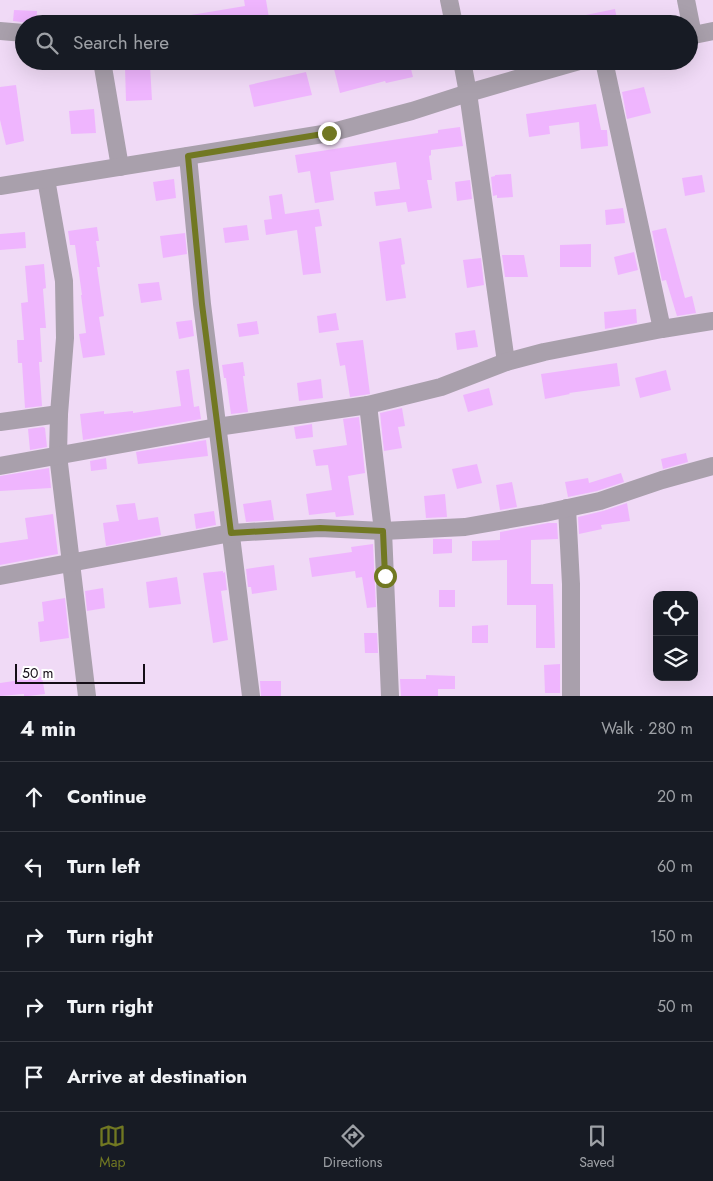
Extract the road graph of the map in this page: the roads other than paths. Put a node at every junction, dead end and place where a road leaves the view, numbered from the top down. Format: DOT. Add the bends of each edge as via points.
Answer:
graph roads {
  1 [pos="449,0"];
  2 [pos="686,0"];
  3 [pos="452,15"];
  4 [pos="688,15"];
  5 [pos="0,31"];
  6 [pos="713,31"];
  7 [pos="15,32"];
  8 [pos="698,34"];
  9 [pos="104,70"];
  10 [pos="464,70"];
  11 [pos="548,70"];
  12 [pos="606,70"];
  13 [pos="468,93"];
  14 [pos="188,156"];
  15 [pos="120,167"];
  16 [pos="46,179"];
  17 [pos="0,186"];
  18 [pos="713,321"];
  19 [pos="662,329"];
  20 [pos="506,362"];
  21 [pos="368,405"];
  22 [pos="59,414"];
  23 [pos="0,422"];
  24 [pos="217,427"];
  25 [pos="58,455"];
  26 [pos="0,466"];
  27 [pos="713,466"];
  28 [pos="567,508"];
  29 [pos="383,531"];
  30 [pos="231,533"];
  31 [pos="72,563"];
  32 [pos="0,576"];
  33 [pos="87,696"];
  34 [pos="251,696"];
  35 [pos="390,696"];
  36 [pos="570,696"];
  1 -- 3 [label="street"];
  2 -- 4 [label="street"];
  5 -- 7 [label="street"];
  6 -- 8 [label="street"];
  9 -- 15 [label="street"];
  10 -- 13 [label="street"];
  11 -- 13 [label="street"];
  12 -- 19 [label="street"];
  13 -- 14 [label="street" via="329,133"];
  13 -- 20 [label="street"];
  14 -- 15 [label="street"];
  14 -- 24 [label="street"];
  15 -- 16 [label="street"];
  16 -- 17 [label="street"];
  16 -- 22 [label="street" via="64,281 65,338"];
  18 -- 19 [label="street"];
  19 -- 20 [label="street"];
  20 -- 21 [label="street" via="441,387"];
  21 -- 24 [label="street"];
  21 -- 29 [label="street"];
  22 -- 23 [label="street"];
  22 -- 25 [label="street"];
  24 -- 25 [label="street"];
  24 -- 30 [label="street"];
  25 -- 26 [label="street"];
  25 -- 31 [label="street"];
  27 -- 28 [label="street"];
  28 -- 29 [label="street" via="465,527"];
  28 -- 36 [label="street" via="571,584"];
  29 -- 30 [label="street" via="320,528"];
  29 -- 35 [label="street"];
  30 -- 31 [label="street"];
  30 -- 34 [label="street"];
  31 -- 32 [label="street"];
  31 -- 33 [label="street"];
}
